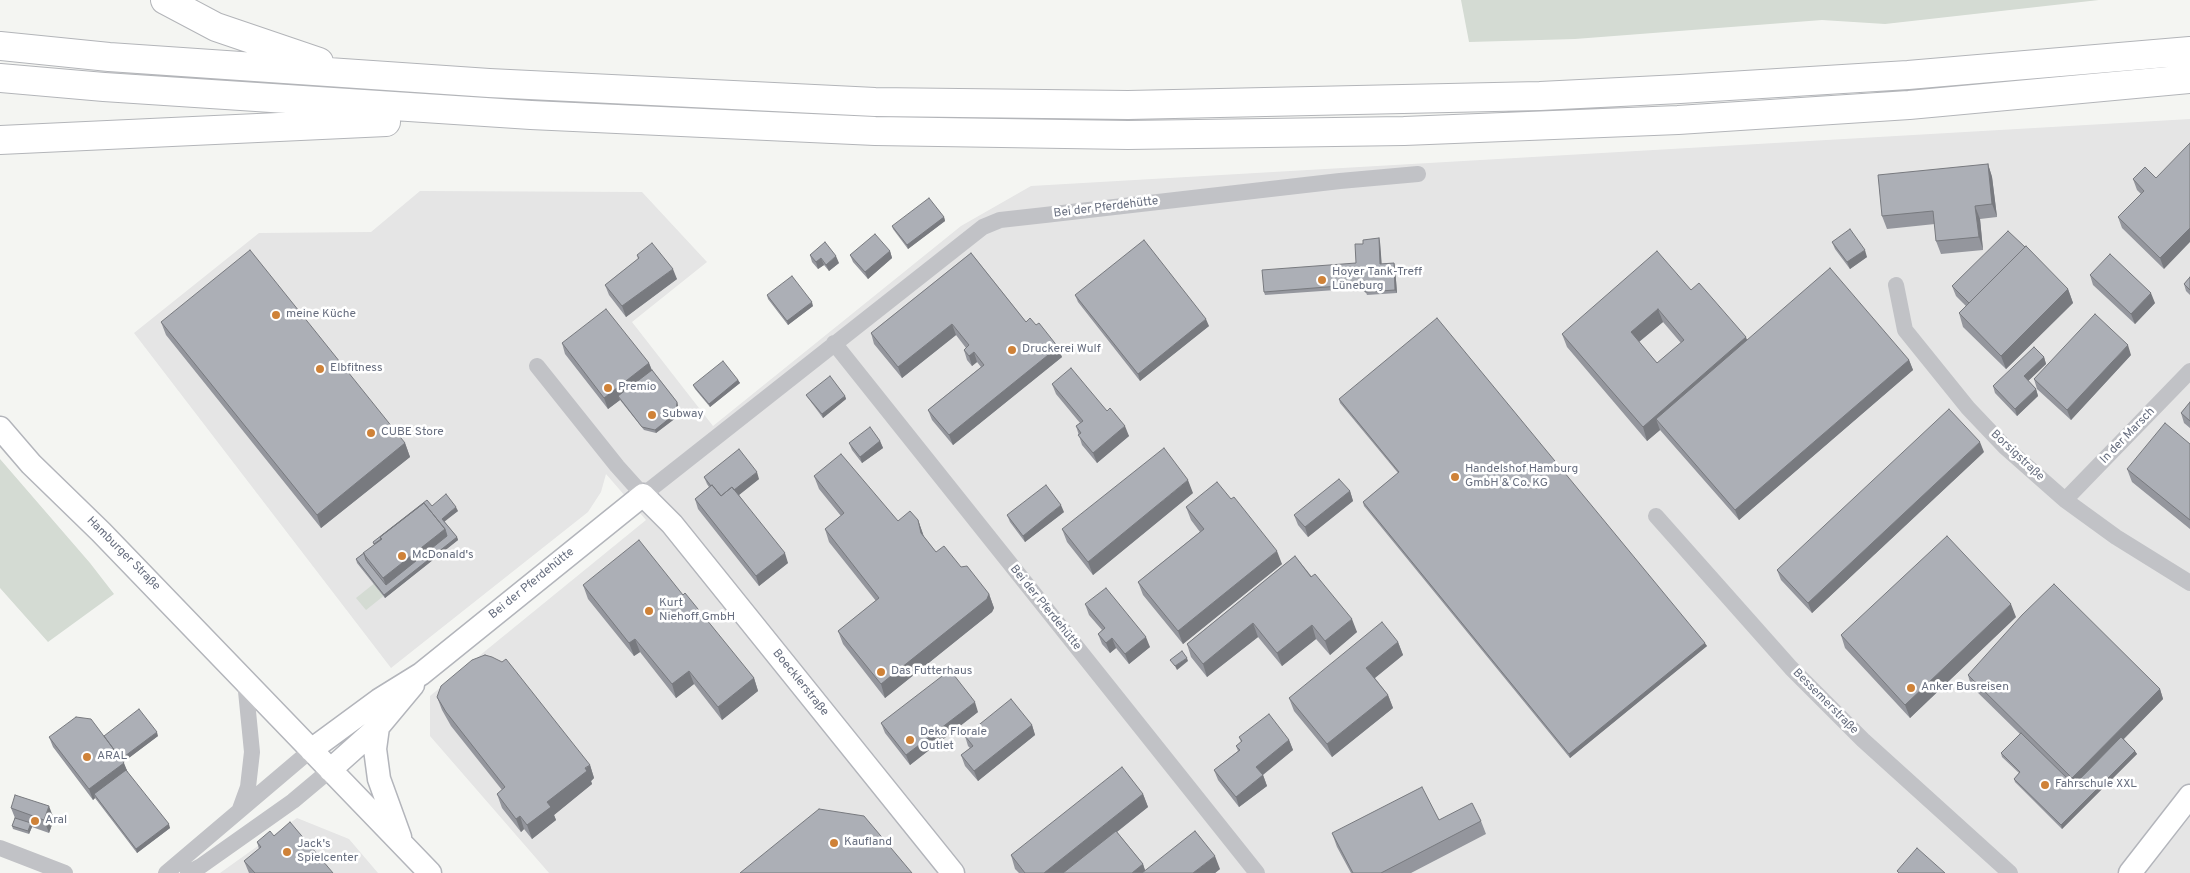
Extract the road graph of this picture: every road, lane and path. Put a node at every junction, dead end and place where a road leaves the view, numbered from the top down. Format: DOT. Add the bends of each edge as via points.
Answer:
graph roads {
  1 [pos="165,0"];
  2 [pos="0,46"];
  3 [pos="2190,51"];
  4 [pos="361,76"];
  5 [pos="0,78"];
  6 [pos="2190,79"];
  7 [pos="532,115"];
  8 [pos="0,140"];
  9 [pos="1418,174"];
  10 [pos="1896,284"];
  11 [pos="834,343"];
  12 [pos="537,366"];
  13 [pos="2190,371"];
  14 [pos="0,428"];
  15 [pos="643,495"];
  16 [pos="2066,500"];
  17 [pos="1656,516"];
  18 [pos="2190,583"];
  19 [pos="421,674"];
  20 [pos="245,681"];
  21 [pos="378,727"];
  22 [pos="311,750"];
  23 [pos="330,770"];
  24 [pos="2190,796"];
  25 [pos="239,810"];
  26 [pos="403,845"];
  27 [pos="0,848"];
  28 [pos="65,873"];
  29 [pos="166,873"];
  30 [pos="188,873"];
  31 [pos="430,873"];
  32 [pos="953,873"];
  33 [pos="1257,873"];
  34 [pos="2010,873"];
  35 [pos="2130,873"];
  1 -- 4 [label="highway" via="216,27"];
  2 -- 4 [label="highway"];
  3 -- 4 [label="highway" via="1908,75 1680,89 1441,99 1128,106 875,102"];
  5 -- 7 [label="highway"];
  6 -- 7 [label="highway" via="1909,105 1688,120 1395,131 1128,135 894,131"];
  7 -- 8 [label="highway"];
  9 -- 11 [label="street, Bei der Pferdehütte" via="1340,180 1000,220 983,226"];
  10 -- 16 [label="street, Borsigstraße" via="1906,330 1968,408 2005,447"];
  11 -- 15 [label="street, Bei der Pferdehütte"];
  11 -- 33 [label="street, Bei der Pferdehütte"];
  12 -- 15 [label="street"];
  13 -- 16 [label="street, In der Marsch"];
  14 -- 20 [label="street, Hamburger Straße" via="31,464"];
  15 -- 19 [label="street, Bei der Pferdehütte"];
  15 -- 32 [label="street, Boecklerstraße" via="672,524"];
  16 -- 18 [label="street, Borsigstraße" via="2116,537"];
  17 -- 34 [label="street, Bessemerstraße" via="1791,668 1863,740"];
  19 -- 21 [label="street, Bei der Pferdehütte"];
  19 -- 22 [label="street, Bei der Pferdehütte"];
  20 -- 22 [label="street, Hamburger Straße"];
  20 -- 25 [label="street" via="252,752 248,787"];
  21 -- 23 [label="street, Bei der Pferdehütte"];
  21 -- 26 [label="street" via="375,749 379,778"];
  22 -- 23 [label="street, Hamburger Straße"];
  22 -- 25 [label="street"];
  23 -- 26 [label="street, Hamburger Straße"];
  23 -- 30 [label="street" via="293,801"];
  24 -- 35 [label="street"];
  25 -- 29 [label="street"];
  26 -- 31 [label="street, Hamburger Straße"];
  27 -- 28 [label="street"];
}
